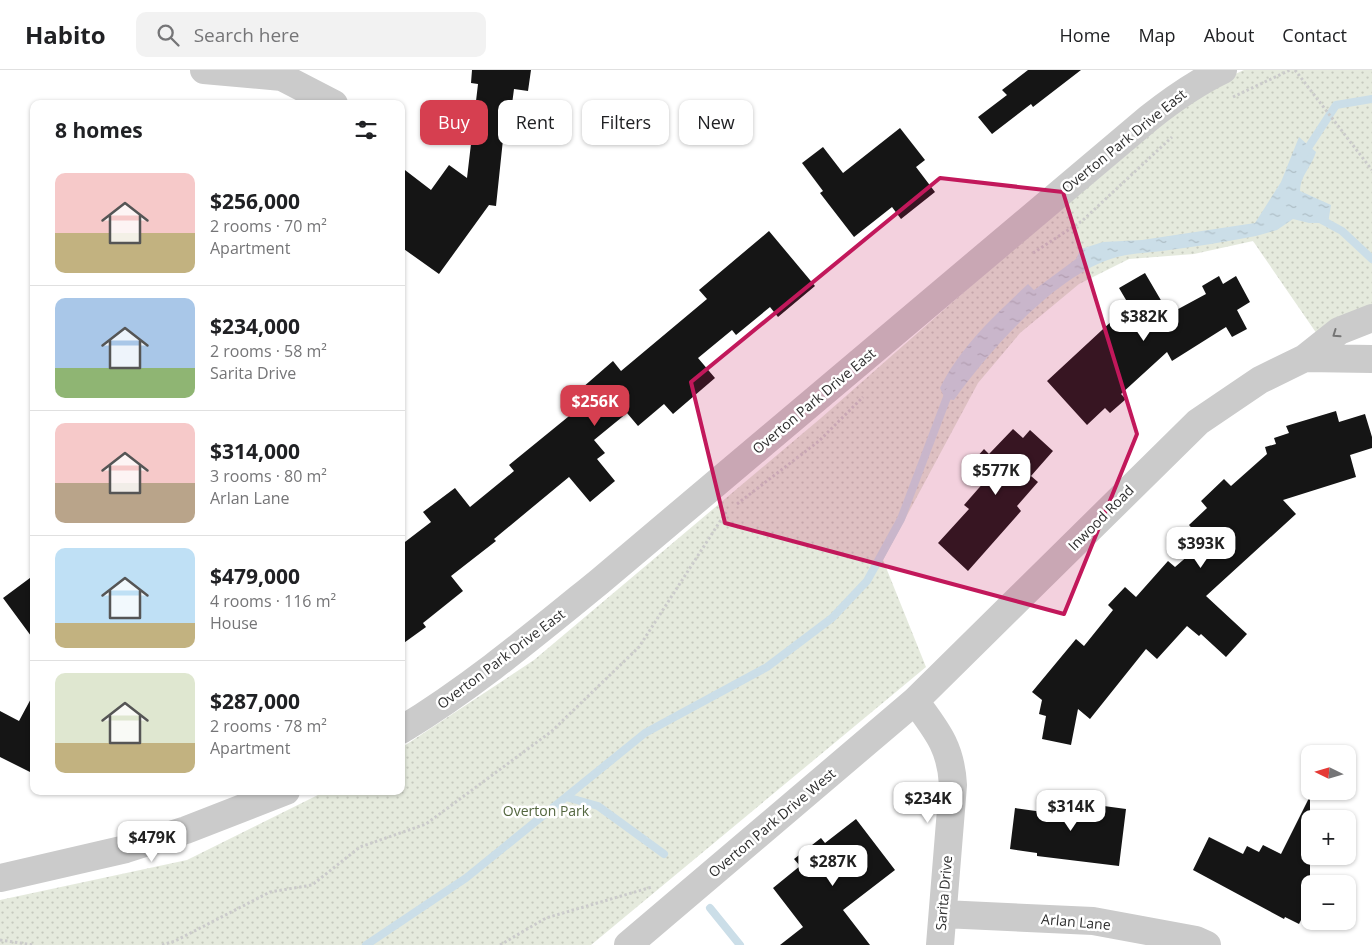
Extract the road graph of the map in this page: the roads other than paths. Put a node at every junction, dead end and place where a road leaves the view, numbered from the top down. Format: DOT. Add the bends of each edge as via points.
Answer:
graph roads {
  1 [pos="204,70"];
  2 [pos="1223,70"];
  3 [pos="326,100"];
  4 [pos="1372,318"];
  5 [pos="1305,358"];
  6 [pos="1372,359"];
  7 [pos="915,701"];
  8 [pos="405,728"];
  9 [pos="276,795"];
  10 [pos="0,878"];
  11 [pos="943,914"];
  12 [pos="628,945"];
  13 [pos="940,945"];
  14 [pos="1206,945"];
  1 -- 3 [label="street" via="282,77"];
  2 -- 8 [label="street, Overton Park Drive East" via="1187,89 1150,118 512,653"];
  4 -- 5 [label="street, Inwood Road, one-way" via="1339,330"];
  5 -- 6 [label="street, Inwood Road"];
  5 -- 7 [label="street, Inwood Road" via="1260,380 1198,422"];
  7 -- 11 [label="street, Sarita Drive" via="940,735 952,768"];
  7 -- 12 [label="street, Overton Park Drive West"];
  9 -- 10 [label="street" via="126,849"];
  11 -- 13 [label="street, Sarita Drive"];
  11 -- 14 [label="street, Arlan Lane" via="1093,921 1196,940"];
}
